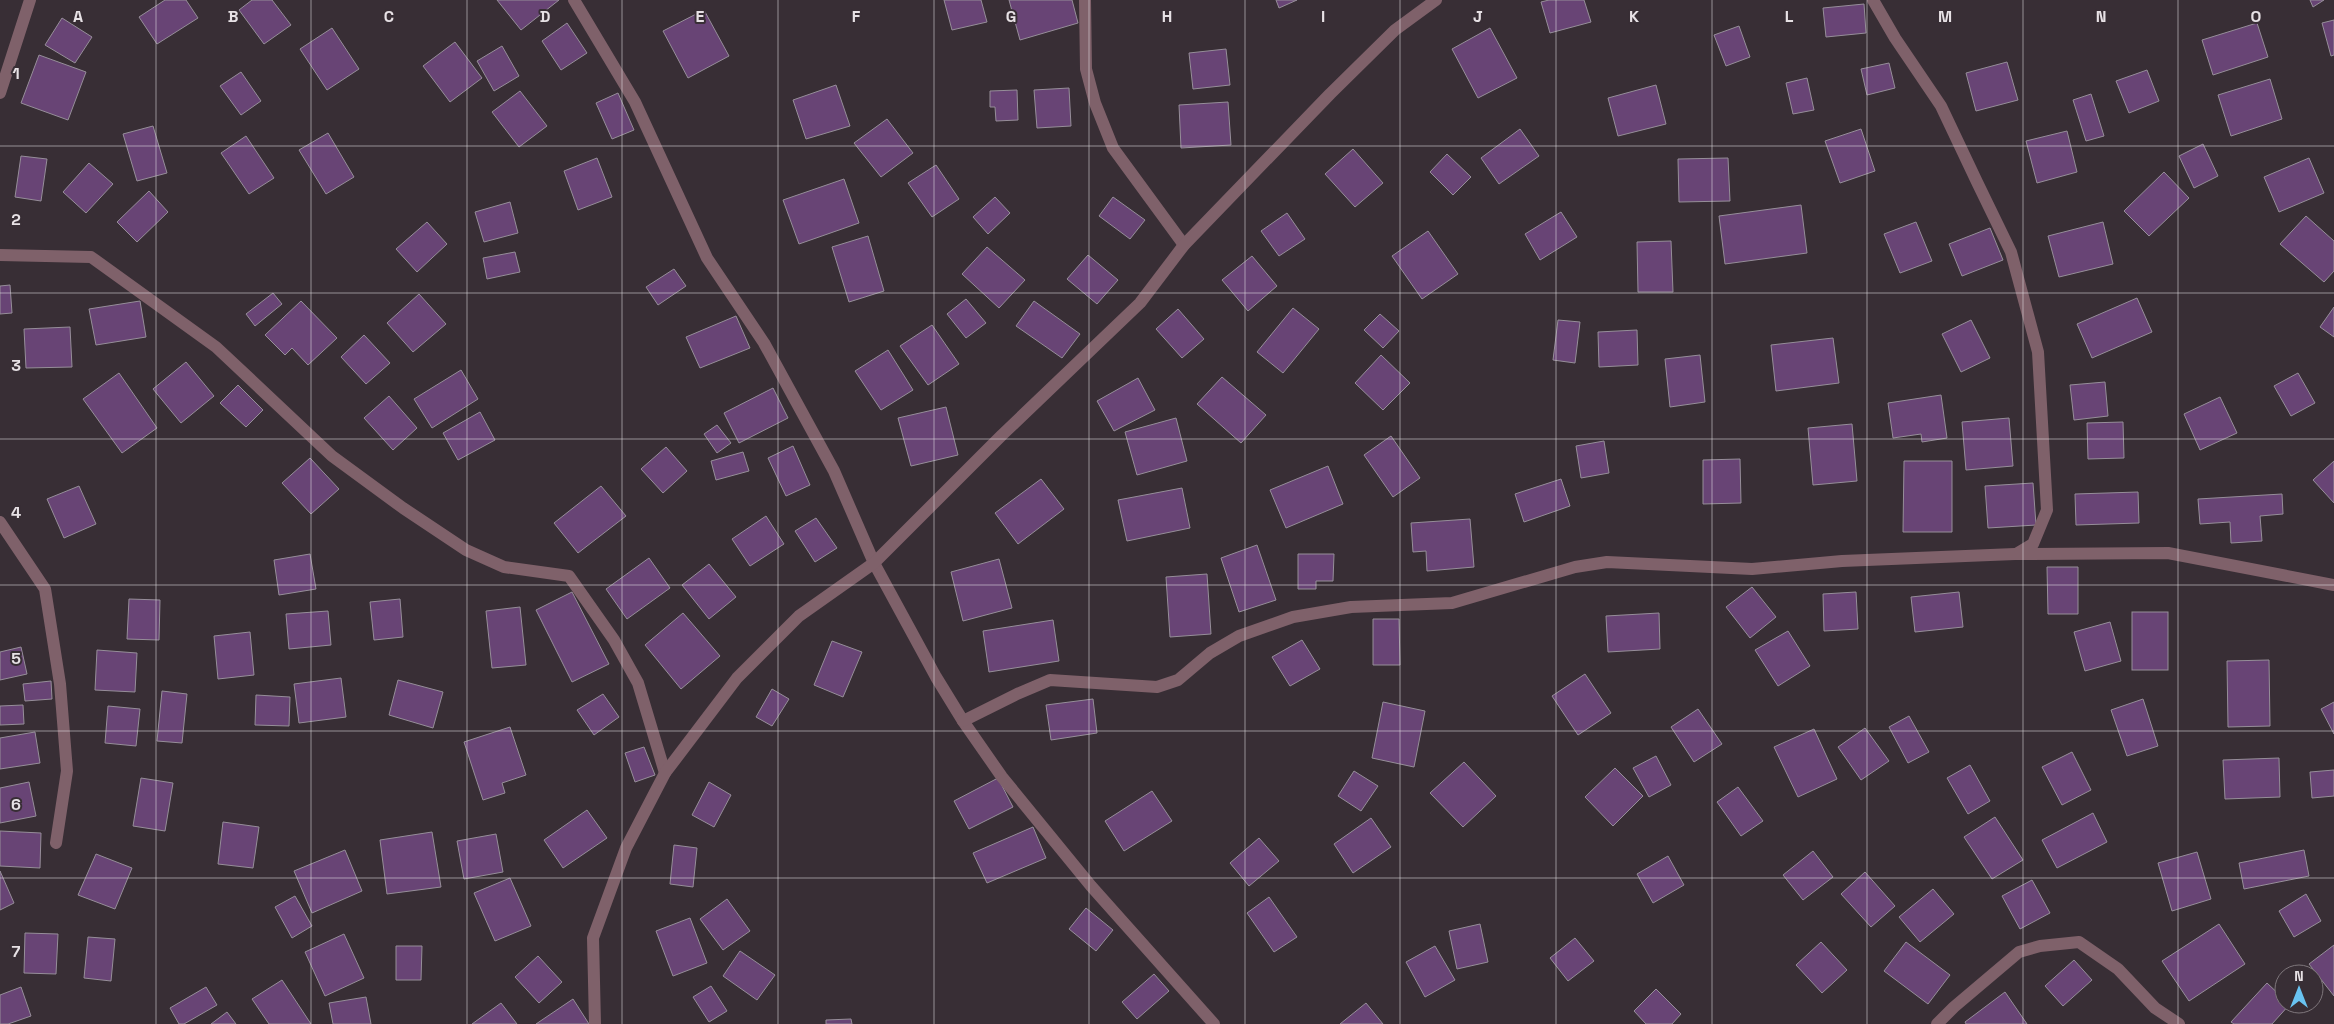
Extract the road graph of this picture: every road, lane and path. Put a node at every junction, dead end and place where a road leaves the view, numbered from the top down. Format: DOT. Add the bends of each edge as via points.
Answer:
graph roads {
  1 [pos="30,0"];
  2 [pos="574,0"];
  3 [pos="1085,0"];
  4 [pos="1436,0"];
  5 [pos="1873,0"];
  6 [pos="0,93"];
  7 [pos="1184,245"];
  8 [pos="0,255"];
  9 [pos="0,522"];
  10 [pos="2015,554"];
  11 [pos="874,563"];
  12 [pos="2334,585"];
  13 [pos="963,721"];
  14 [pos="665,773"];
  15 [pos="56,843"];
  16 [pos="594,1024"];
  17 [pos="1214,1024"];
  18 [pos="1937,1024"];
  19 [pos="2179,1024"];
  1 -- 6 [label="street"];
  2 -- 11 [label="street" via="635,102 707,258 764,343 834,471"];
  3 -- 7 [label="street" via="1086,69 1113,148"];
  4 -- 7 [label="street" via="1396,30 1330,94"];
  5 -- 10 [label="street" via="1941,106 1978,182 2010,252 2038,352 2047,510 2032,544"];
  7 -- 11 [label="street" via="1140,303"];
  8 -- 14 [label="street" via="91,257 216,347 332,456 403,508 466,550 504,567 569,576 614,640 638,683"];
  9 -- 15 [label="street" via="45,589 60,684 67,771"];
  10 -- 12 [label="street" via="2168,552"];
  10 -- 13 [label="street" via="1842,561 1752,569 1607,562 1575,567 1452,603 1351,607 1293,617 1239,636 1210,653 1178,680 1157,687 1050,680"];
  11 -- 13 [label="street"];
  11 -- 14 [label="street" via="799,616 737,678"];
  13 -- 17 [label="street" via="1002,776 1091,886"];
  14 -- 16 [label="street" via="626,848 593,938"];
  18 -- 19 [label="street" via="2019,952 2079,942 2118,969 2155,1008"];
}
